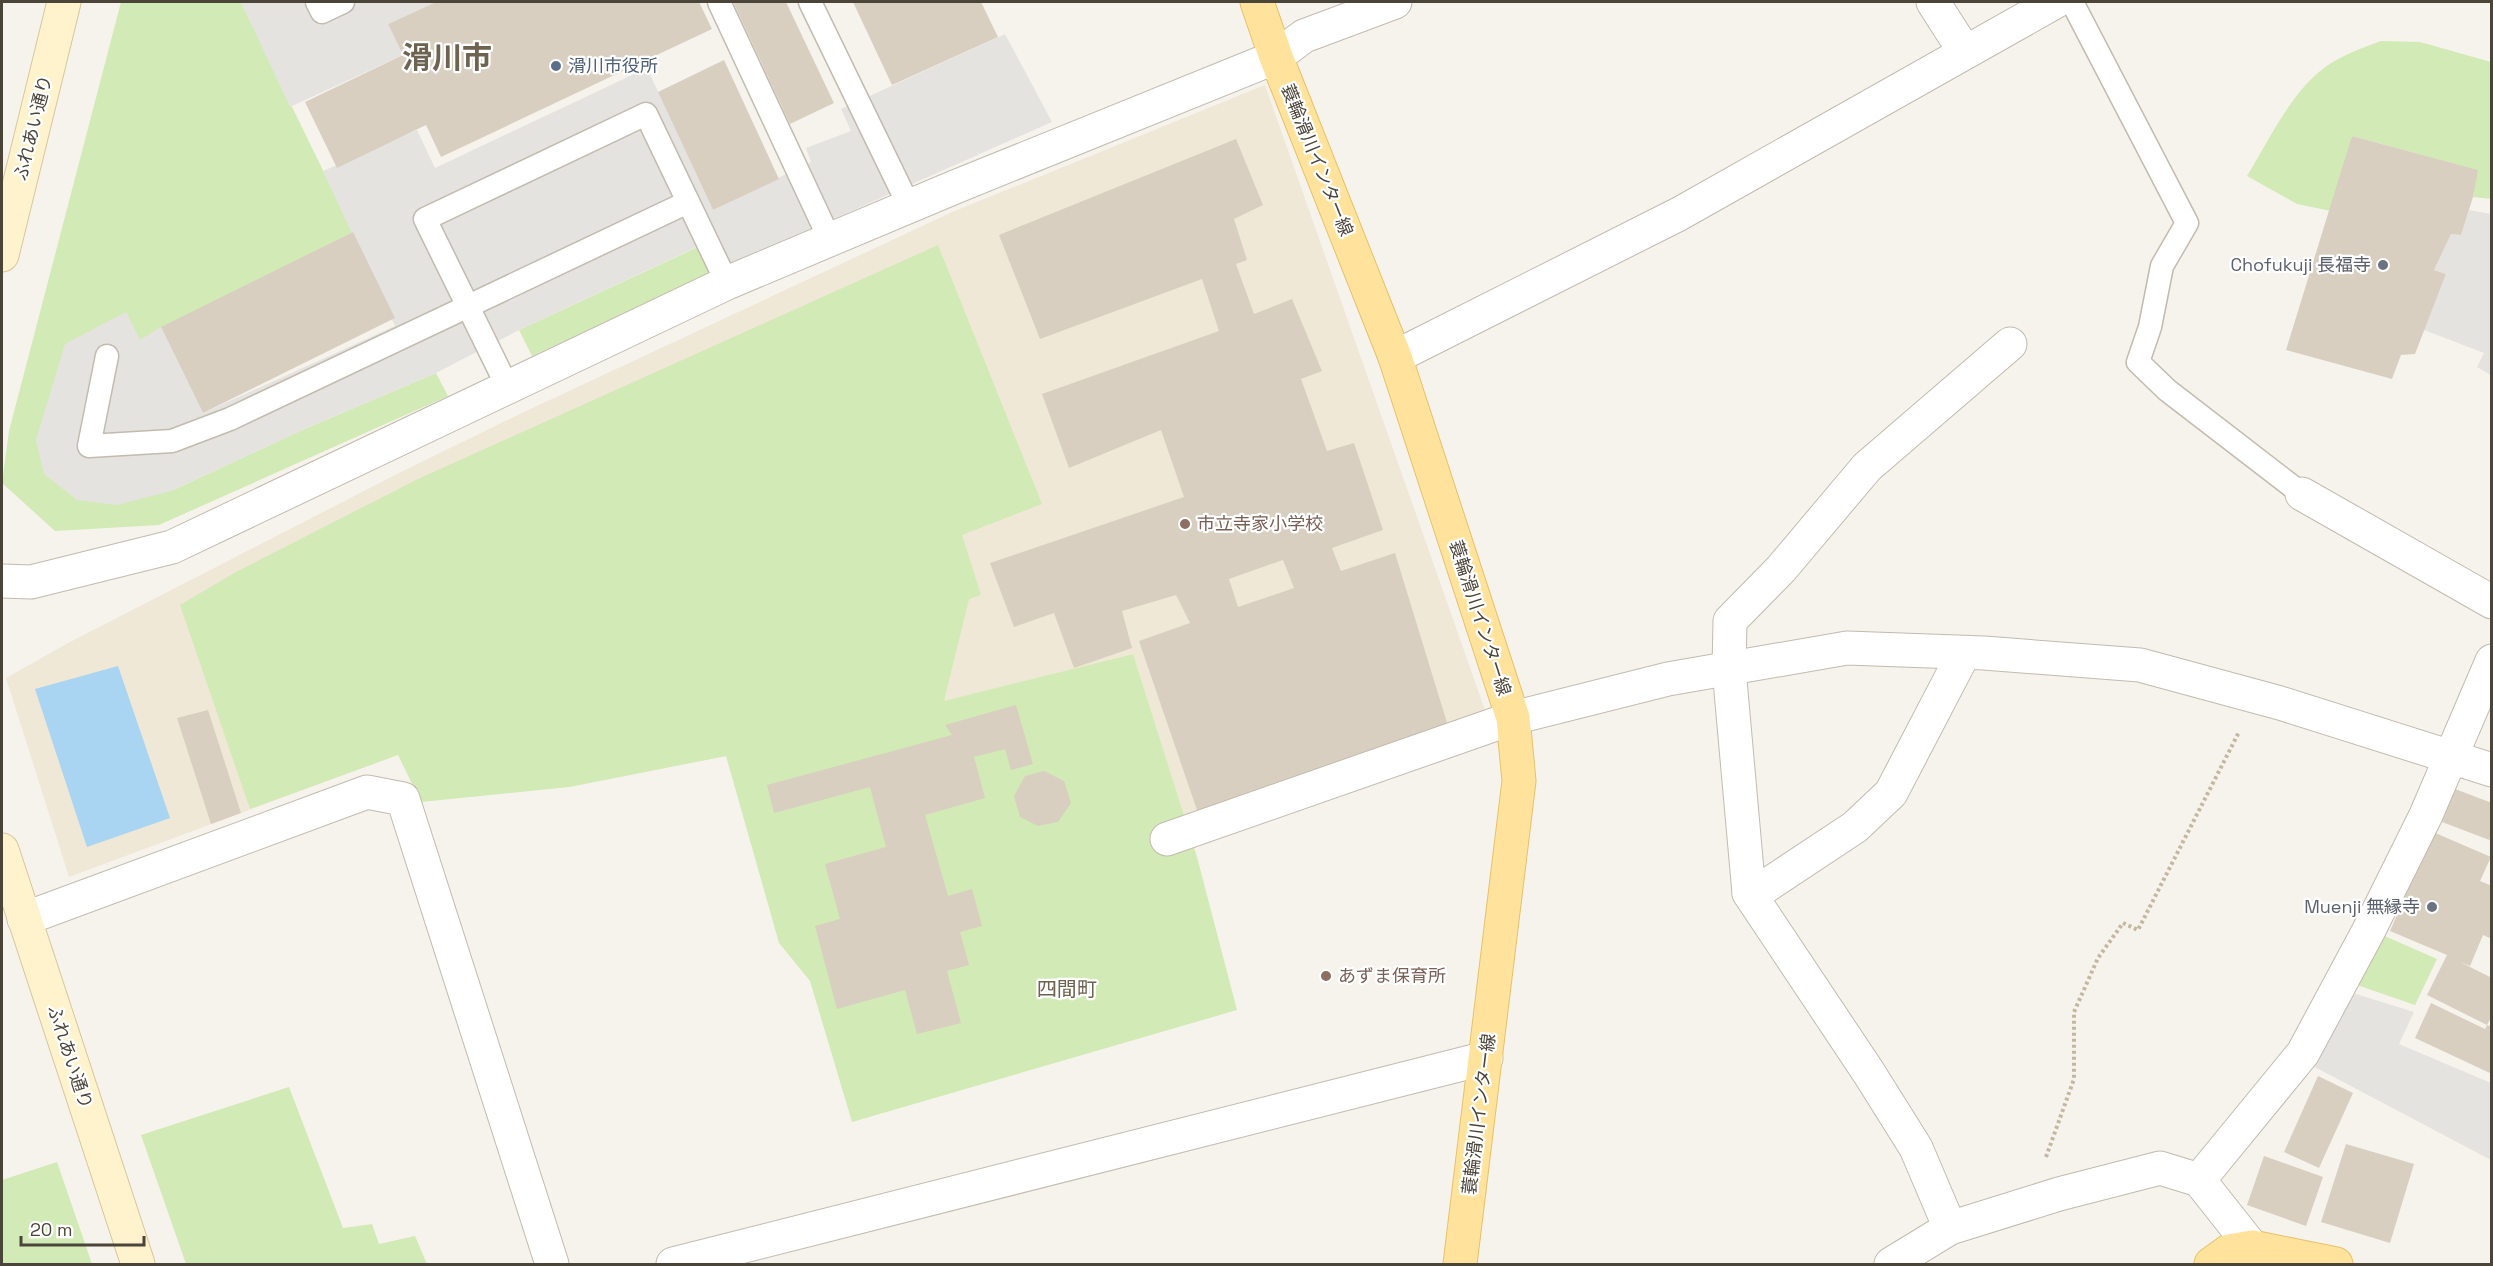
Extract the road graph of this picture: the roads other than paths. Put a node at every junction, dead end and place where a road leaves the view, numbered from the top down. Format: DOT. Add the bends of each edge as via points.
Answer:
graph roads {
  1 [pos="64,2"];
  2 [pos="317,2"];
  3 [pos="343,2"];
  4 [pos="719,2"];
  5 [pos="810,2"];
  6 [pos="1257,2"];
  7 [pos="1395,2"];
  8 [pos="1933,2"];
  9 [pos="2055,2"];
  10 [pos="2072,2"];
  11 [pos="1965,52"];
  12 [pos="1276,57"];
  13 [pos="688,202"];
  14 [pos="909,206"];
  15 [pos="830,240"];
  16 [pos="2,255"];
  17 [pos="727,283"];
  18 [pos="468,304"];
  19 [pos="2010,345"];
  20 [pos="107,356"];
  21 [pos="1395,357"];
  22 [pos="508,388"];
  23 [pos="2302,494"];
  24 [pos="2,581"];
  25 [pos="2492,602"];
  26 [pos="1964,652"];
  27 [pos="2492,661"];
  28 [pos="1729,669"];
  29 [pos="1513,718"];
  30 [pos="2452,756"];
  31 [pos="2492,770"];
  32 [pos="1167,839"];
  33 [pos="2,850"];
  34 [pos="1749,893"];
  35 [pos="24,919"];
  36 [pos="1486,1058"];
  37 [pos="2199,1180"];
  38 [pos="1950,1228"];
  39 [pos="2252,1246"];
  40 [pos="138,1264"];
  41 [pos="552,1264"];
  42 [pos="673,1264"];
  43 [pos="1460,1264"];
  44 [pos="1891,1264"];
  45 [pos="2211,1264"];
  46 [pos="2336,1264"];
  1 -- 16 [label="street, ふれあい通り"];
  2 -- 3 [label="lane" via="322,12"];
  4 -- 15 [label="lane"];
  5 -- 14 [label="lane"];
  6 -- 12 [label="main road, 蓑輪滑川インター線"];
  7 -- 12 [label="street" via="1304,36"];
  8 -- 11 [label="street"];
  9 -- 11 [label="street"];
  10 -- 23 [label="lane" via="2187,222 2162,266 2150,327 2138,362 2167,390"];
  11 -- 21 [label="street" via="1678,214"];
  12 -- 14 [label="street"];
  12 -- 21 [label="main road, 蓑輪滑川インター線"];
  13 -- 17 [label="lane"];
  13 -- 18 [label="lane"];
  13 -- 18 [label="lane" via="646,114 425,219"];
  14 -- 15 [label="street"];
  15 -- 17 [label="street"];
  17 -- 22 [label="street"];
  18 -- 20 [label="lane" via="230,419 172,441 89,446"];
  18 -- 22 [label="lane"];
  19 -- 28 [label="street" via="1867,467 1781,569 1730,621"];
  21 -- 29 [label="main road, 蓑輪滑川インター線"];
  22 -- 24 [label="street" via="172,547 31,582"];
  23 -- 25 [label="street"];
  26 -- 28 [label="street" via="1847,648"];
  26 -- 30 [label="street" via="2140,665 2257,696"];
  26 -- 34 [label="street" via="1891,793 1855,827 1766,886"];
  27 -- 30 [label="street"];
  28 -- 29 [label="street" via="1668,679"];
  28 -- 34 [label="street"];
  29 -- 32 [label="street"];
  29 -- 36 [label="main road, 蓑輪滑川インター線" via="1519,781"];
  30 -- 31 [label="street"];
  30 -- 37 [label="street" via="2369,930 2303,1053"];
  33 -- 35 [label="street, ふれあい通り"];
  34 -- 38 [label="street" via="1916,1148"];
  35 -- 40 [label="street, ふれあい通り"];
  35 -- 41 [label="street" via="366,792 403,799"];
  36 -- 42 [label="street"];
  36 -- 43 [label="main road, 蓑輪滑川インター線"];
  37 -- 38 [label="street" via="2160,1168"];
  37 -- 39 [label="street"];
  38 -- 44 [label="street"];
  39 -- 45 [label="main road" via="2229,1251"];
  39 -- 46 [label="main road"];
}
